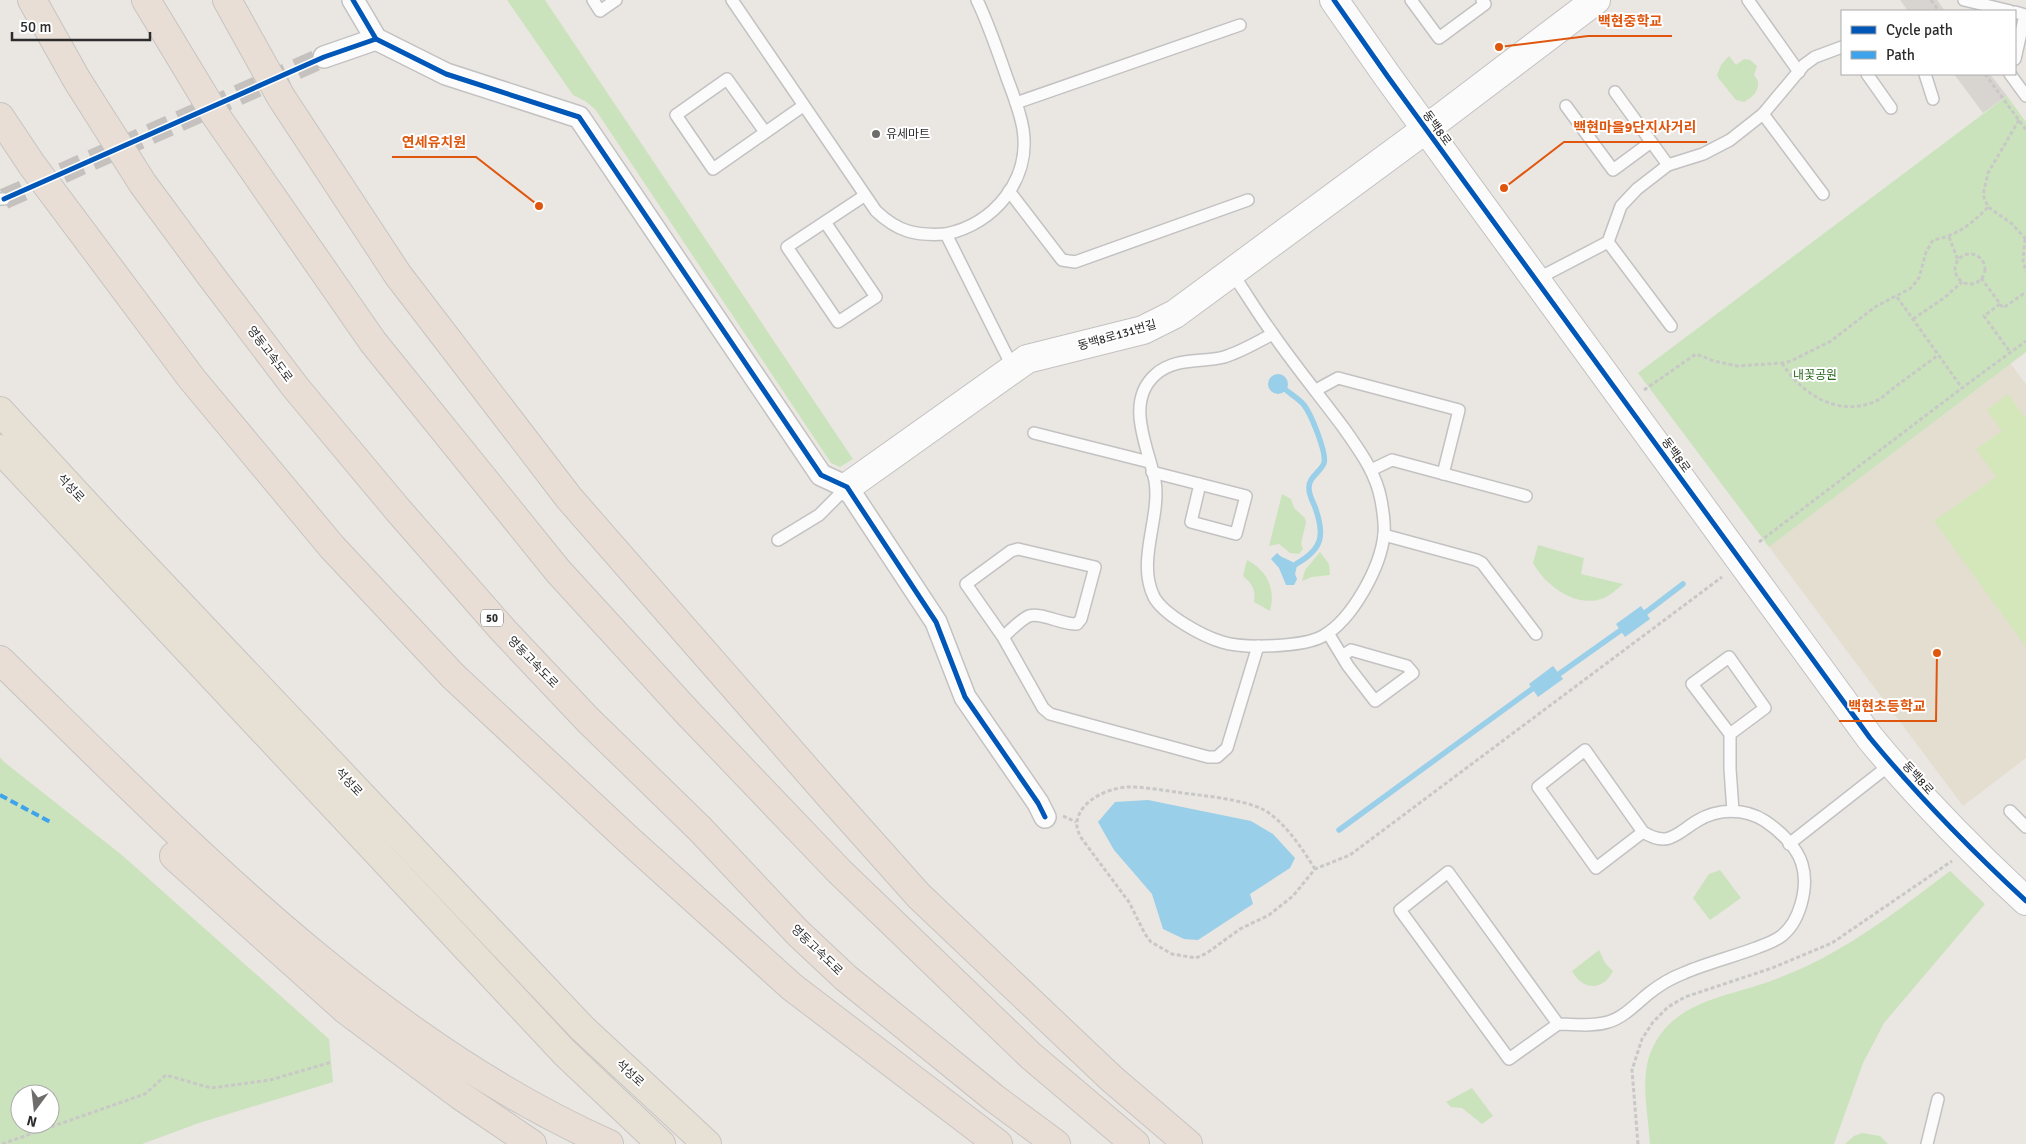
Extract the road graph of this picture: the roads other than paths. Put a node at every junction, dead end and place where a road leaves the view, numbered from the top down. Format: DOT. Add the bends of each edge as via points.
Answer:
graph roads {
  1 [pos="32,0"];
  2 [pos="146,0"];
  3 [pos="227,0"];
  4 [pos="353,0"];
  5 [pos="593,0"];
  6 [pos="616,0"];
  7 [pos="732,0"];
  8 [pos="977,0"];
  9 [pos="1334,0"];
  10 [pos="1411,0"];
  11 [pos="1482,0"];
  12 [pos="1596,0"];
  13 [pos="1748,0"];
  14 [pos="1964,0"];
  15 [pos="2006,10"];
  16 [pos="2016,12"];
  17 [pos="1240,25"];
  18 [pos="376,39"];
  19 [pos="1841,47"];
  20 [pos="2016,56"];
  21 [pos="324,57"];
  22 [pos="1799,72"];
  23 [pos="1868,75"];
  24 [pos="1925,75"];
  25 [pos="2012,75"];
  26 [pos="1616,92"];
  27 [pos="2026,96"];
  28 [pos="1933,99"];
  29 [pos="1016,103"];
  30 [pos="803,106"];
  31 [pos="1566,106"];
  32 [pos="1891,108"];
  33 [pos="1763,114"];
  34 [pos="0,117"];
  35 [pos="1426,129"];
  36 [pos="765,132"];
  37 [pos="1651,142"];
  38 [pos="1668,165"];
  39 [pos="1009,191"];
  40 [pos="1823,194"];
  41 [pos="864,196"];
  42 [pos="1248,200"];
  43 [pos="825,222"];
  44 [pos="946,234"];
  45 [pos="1608,242"];
  46 [pos="1232,273"];
  47 [pos="1535,280"];
  48 [pos="1671,326"];
  49 [pos="1273,334"];
  50 [pos="1013,368"];
  51 [pos="1316,390"];
  52 [pos="0,411"];
  53 [pos="1034,434"];
  54 [pos="0,449"];
  55 [pos="1151,467"];
  56 [pos="1371,470"];
  57 [pos="1442,474"];
  58 [pos="1200,484"];
  59 [pos="846,487"];
  60 [pos="1526,496"];
  61 [pos="1384,535"];
  62 [pos="778,540"];
  63 [pos="1328,633"];
  64 [pos="1536,634"];
  65 [pos="1003,637"];
  66 [pos="1258,646"];
  67 [pos="1342,656"];
  68 [pos="0,660"];
  69 [pos="0,685"];
  70 [pos="1730,734"];
  71 [pos="1891,764"];
  72 [pos="1733,811"];
  73 [pos="2010,811"];
  74 [pos="1045,816"];
  75 [pos="2026,827"];
  76 [pos="1643,832"];
  77 [pos="1789,844"];
  78 [pos="2026,901"];
  79 [pos="1558,1024"];
  80 [pos="1938,1099"];
  81 [pos="532,1144"];
  82 [pos="609,1144"];
  83 [pos="661,1144"];
  84 [pos="707,1144"];
  85 [pos="998,1144"];
  86 [pos="1056,1144"];
  87 [pos="1135,1144"];
  88 [pos="1188,1144"];
  89 [pos="1927,1144"];
  1 -- 86 [label="highway, 영동고속도로 / 50" via="77,80 138,176 211,276 296,388 503,630 588,720 846,978"];
  2 -- 87 [label="highway" via="216,116 373,342 558,571 839,871 1032,1056"];
  3 -- 88 [label="highway" via="281,98 398,275 569,498 919,896 1112,1079"];
  4 -- 18 [label="street"];
  5 -- 6 [label="lane" via="600,11"];
  7 -- 30 [label="lane"];
  8 -- 29 [label="lane"];
  9 -- 35 [label="street, 동백8로"];
  10 -- 11 [label="lane" via="1438,38 1485,4"];
  12 -- 35 [label="street, 동백8로131번길"];
  13 -- 22 [label="lane"];
  14 -- 15 [label="lane"];
  16 -- 20 [label="lane" via="2025,15"];
  17 -- 29 [label="lane"];
  18 -- 21 [label="street"];
  18 -- 59 [label="street" via="446,74 579,118 821,475"];
  19 -- 22 [label="lane" via="1815,57"];
  22 -- 33 [label="lane"];
  23 -- 32 [label="lane"];
  24 -- 28 [label="lane"];
  25 -- 27 [label="lane"];
  26 -- 37 [label="lane"];
  29 -- 39 [label="lane" via="1024,147"];
  30 -- 36 [label="lane"];
  30 -- 41 [label="lane"];
  31 -- 37 [label="lane" via="1614,170"];
  33 -- 38 [label="lane" via="1716,148"];
  33 -- 40 [label="lane"];
  34 -- 85 [label="highway" via="32,165 192,379 332,546 453,676 792,986"];
  35 -- 46 [label="street, 동백8로131번길"];
  35 -- 47 [label="street, 동백8로"];
  36 -- 36 [label="lane" via="713,168 676,115 727,79"];
  37 -- 38 [label="lane"];
  38 -- 45 [label="lane" via="1625,201"];
  39 -- 42 [label="lane" via="1062,260 1068,262"];
  39 -- 44 [label="lane" via="1004,200 977,224"];
  41 -- 43 [label="lane"];
  41 -- 44 [label="lane" via="876,211 898,228 913,234"];
  43 -- 43 [label="lane" via="787,247 838,322 876,298"];
  44 -- 50 [label="lane"];
  45 -- 47 [label="lane"];
  45 -- 48 [label="lane"];
  46 -- 49 [label="lane"];
  46 -- 50 [label="street, 동백8로131번길" via="1175,314 1143,330 1035,357"];
  47 -- 71 [label="street, 동백8로"];
  49 -- 51 [label="lane"];
  49 -- 55 [label="lane" via="1234,354 1175,363 1153,376 1144,392 1140,419"];
  50 -- 59 [label="street, 동백8로131번길"];
  51 -- 56 [label="lane"];
  51 -- 57 [label="lane" via="1338,378 1459,410"];
  52 -- 84 [label="highway, 석성로" via="582,1029"];
  53 -- 55 [label="lane"];
  54 -- 83 [label="highway" via="565,1054"];
  55 -- 58 [label="lane"];
  55 -- 66 [label="lane" via="1156,498 1148,582 1155,599 1202,633 1223,642"];
  56 -- 57 [label="lane" via="1392,460"];
  56 -- 61 [label="lane" via="1381,499"];
  57 -- 60 [label="lane"];
  58 -- 58 [label="lane" via="1246,496 1236,534 1191,522"];
  59 -- 62 [label="lane" via="819,515"];
  59 -- 74 [label="street" via="936,622 965,697"];
  61 -- 63 [label="lane" via="1367,584 1347,614"];
  61 -- 64 [label="lane" via="1482,563"];
  63 -- 66 [label="lane" via="1306,642"];
  63 -- 67 [label="lane"];
  65 -- 65 [label="lane" via="966,584 1018,549 1095,567 1077,624 1029,616"];
  65 -- 66 [label="lane" via="1043,708 1050,714 1208,757 1217,757 1227,748"];
  67 -- 67 [label="lane" via="1375,701 1413,673 1407,666 1351,650"];
  68 -- 82 [label="highway" via="200,854 357,990 520,1099"];
  69 -- 81 [label="highway" via="190,872 346,1010 461,1096"];
  70 -- 70 [label="lane" via="1765,708 1728,658 1692,684"];
  70 -- 72 [label="lane"];
  71 -- 77 [label="lane"];
  71 -- 78 [label="street, 동백8로"];
  72 -- 76 [label="lane" via="1706,817 1671,838 1660,839"];
  72 -- 77 [label="lane" via="1756,816"];
  73 -- 75 [label="lane"];
  76 -- 76 [label="lane" via="1596,868 1538,787 1585,750"];
  77 -- 79 [label="lane" via="1802,864 1804,883 1795,919 1780,937 1673,978 1608,1022"];
  79 -- 79 [label="lane" via="1448,872 1400,910 1509,1059"];
  80 -- 89 [label="lane"];
}
